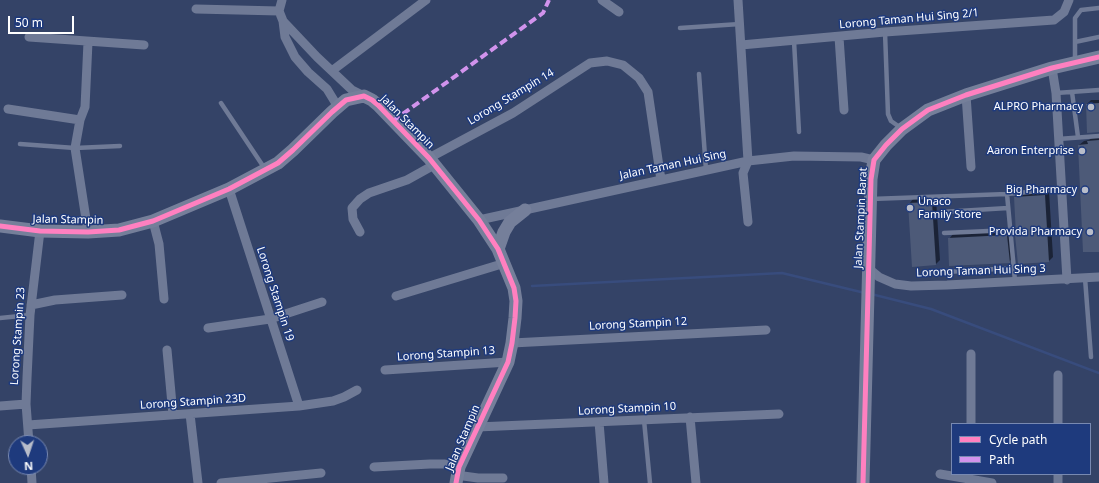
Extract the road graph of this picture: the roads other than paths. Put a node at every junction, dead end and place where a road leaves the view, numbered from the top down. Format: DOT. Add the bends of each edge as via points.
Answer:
graph roads {
  1 [pos="282,0"];
  2 [pos="426,0"];
  3 [pos="602,0"];
  4 [pos="738,0"];
  5 [pos="1069,0"];
  6 [pos="1099,8"];
  7 [pos="196,9"];
  8 [pos="279,11"];
  9 [pos="619,12"];
  10 [pos="283,21"];
  11 [pos="740,24"];
  12 [pos="680,28"];
  13 [pos="885,32"];
  14 [pos="29,37"];
  15 [pos="839,37"];
  16 [pos="1099,37"];
  17 [pos="794,41"];
  18 [pos="88,42"];
  19 [pos="1075,42"];
  20 [pos="144,45"];
  21 [pos="741,45"];
  22 [pos="1099,57"];
  23 [pos="1076,62"];
  24 [pos="1052,68"];
  25 [pos="332,70"];
  26 [pos="699,74"];
  27 [pos="1099,90"];
  28 [pos="1072,92"];
  29 [pos="1056,93"];
  30 [pos="966,95"];
  31 [pos="364,96"];
  32 [pos="221,103"];
  33 [pos="338,107"];
  34 [pos="8,109"];
  35 [pos="844,110"];
  36 [pos="80,120"];
  37 [pos="902,129"];
  38 [pos="799,132"];
  39 [pos="1099,136"];
  40 [pos="1078,137"];
  41 [pos="1058,139"];
  42 [pos="20,144"];
  43 [pos="120,146"];
  44 [pos="75,148"];
  45 [pos="874,160"];
  46 [pos="748,161"];
  47 [pos="432,162"];
  48 [pos="971,167"];
  49 [pos="266,170"];
  50 [pos="706,170"];
  51 [pos="661,180"];
  52 [pos="229,189"];
  53 [pos="1061,189"];
  54 [pos="1007,194"];
  55 [pos="870,199"];
  56 [pos="1008,208"];
  57 [pos="525,210"];
  58 [pos="942,212"];
  59 [pos="479,220"];
  60 [pos="153,221"];
  61 [pos="748,222"];
  62 [pos="0,226"];
  63 [pos="1011,230"];
  64 [pos="40,231"];
  65 [pos="88,232"];
  66 [pos="360,232"];
  67 [pos="944,233"];
  68 [pos="498,249"];
  69 [pos="505,263"];
  70 [pos="868,268"];
  71 [pos="1014,268"];
  72 [pos="946,272"];
  73 [pos="1099,277"];
  74 [pos="1085,278"];
  75 [pos="1067,280"];
  76 [pos="1015,281"];
  77 [pos="122,295"];
  78 [pos="396,296"];
  79 [pos="164,299"];
  80 [pos="322,302"];
  81 [pos="31,305"];
  82 [pos="30,315"];
  83 [pos="0,318"];
  84 [pos="270,320"];
  85 [pos="208,328"];
  86 [pos="766,330"];
  87 [pos="512,342"];
  88 [pos="167,350"];
  89 [pos="970,354"];
  90 [pos="1092,357"];
  91 [pos="508,362"];
  92 [pos="385,370"];
  93 [pos="1058,375"];
  94 [pos="357,390"];
  95 [pos="26,404"];
  96 [pos="0,406"];
  97 [pos="299,406"];
  98 [pos="190,414"];
  99 [pos="779,414"];
  100 [pos="173,415"];
  101 [pos="690,417"];
  102 [pos="644,420"];
  103 [pos="599,422"];
  104 [pos="971,423"];
  105 [pos="1058,423"];
  106 [pos="28,425"];
  107 [pos="477,427"];
  108 [pos="29,435"];
  109 [pos="374,467"];
  110 [pos="321,473"];
  111 [pos="940,474"];
  112 [pos="457,475"];
  113 [pos="951,475"];
  114 [pos="956,475"];
  115 [pos="971,476"];
  116 [pos="503,478"];
  117 [pos="198,483"];
  118 [pos="221,483"];
  119 [pos="604,483"];
  120 [pos="650,483"];
  121 [pos="696,483"];
  122 [pos="864,483"];
  123 [pos="992,483"];
  1 -- 8 [label="street"];
  2 -- 25 [label="street"];
  3 -- 9 [label="street"];
  4 -- 11 [label="street"];
  5 -- 13 [label="street, Lorong Taman Hui Sing 2/1" via="1064,12 1054,20"];
  6 -- 19 [label="lane" via="1081,10 1075,18"];
  7 -- 8 [label="street"];
  8 -- 10 [label="street"];
  10 -- 25 [label="street"];
  10 -- 33 [label="street" via="285,37 295,57 327,89"];
  11 -- 12 [label="lane"];
  11 -- 21 [label="street"];
  13 -- 15 [label="street, Lorong Taman Hui Sing 2/1"];
  13 -- 37 [label="lane" via="888,114 891,121"];
  14 -- 18 [label="street"];
  15 -- 17 [label="street, Lorong Taman Hui Sing 2/1"];
  15 -- 35 [label="street"];
  16 -- 19 [label="lane"];
  17 -- 21 [label="street, Lorong Taman Hui Sing 2/1"];
  17 -- 38 [label="lane"];
  18 -- 20 [label="street"];
  18 -- 36 [label="street" via="86,107"];
  19 -- 23 [label="lane"];
  21 -- 46 [label="street"];
  22 -- 23 [label="street, Jalan Stampin Barat"];
  23 -- 24 [label="street, Jalan Stampin Barat"];
  24 -- 29 [label="street"];
  24 -- 30 [label="street, Jalan Stampin Barat"];
  25 -- 31 [label="street" via="352,90"];
  26 -- 50 [label="lane"];
  27 -- 28 [label="lane"];
  28 -- 29 [label="lane"];
  28 -- 40 [label="lane"];
  29 -- 41 [label="street"];
  30 -- 37 [label="street, Jalan Stampin Barat" via="928,110"];
  30 -- 48 [label="street"];
  31 -- 33 [label="street, Jalan Stampin" via="346,100"];
  31 -- 47 [label="street, Jalan Stampin" via="378,105"];
  32 -- 49 [label="lane"];
  33 -- 49 [label="street, Jalan Stampin" via="293,150"];
  34 -- 36 [label="street"];
  36 -- 44 [label="street"];
  37 -- 45 [label="street, Jalan Stampin Barat"];
  39 -- 40 [label="lane"];
  40 -- 41 [label="lane"];
  41 -- 53 [label="street"];
  42 -- 44 [label="lane"];
  43 -- 44 [label="lane"];
  44 -- 65 [label="street"];
  45 -- 46 [label="street, Jalan Taman Hui Sing" via="861,157 794,156"];
  45 -- 55 [label="street, Jalan Stampin Barat"];
  46 -- 50 [label="street, Jalan Taman Hui Sing"];
  46 -- 61 [label="street" via="743,173"];
  47 -- 51 [label="street, Lorong Stampin 14" via="590,63 607,61 623,65 639,78 648,92"];
  47 -- 59 [label="street, Jalan Stampin"];
  47 -- 66 [label="street, Lorong Stampin 14" via="407,180 369,193 360,199 352,208 353,219"];
  49 -- 52 [label="street, Jalan Stampin"];
  50 -- 51 [label="street, Jalan Taman Hui Sing"];
  51 -- 57 [label="street, Jalan Taman Hui Sing"];
  52 -- 60 [label="street, Jalan Stampin"];
  52 -- 84 [label="street, Lorong Stampin 19"];
  53 -- 54 [label="lane"];
  53 -- 75 [label="street"];
  54 -- 55 [label="lane"];
  54 -- 56 [label="lane"];
  55 -- 70 [label="street, Jalan Stampin Barat"];
  56 -- 58 [label="lane"];
  56 -- 63 [label="lane"];
  57 -- 59 [label="street, Jalan Taman Hui Sing"];
  57 -- 68 [label="street" via="510,222"];
  59 -- 68 [label="street, Jalan Stampin"];
  60 -- 65 [label="street, Jalan Stampin" via="119,230"];
  60 -- 79 [label="street" via="159,244"];
  62 -- 64 [label="street, Jalan Stampin"];
  63 -- 67 [label="lane"];
  63 -- 71 [label="lane"];
  64 -- 65 [label="street, Jalan Stampin"];
  64 -- 81 [label="street, Lorong Stampin 23"];
  68 -- 69 [label="street, Jalan Stampin"];
  69 -- 78 [label="street"];
  69 -- 87 [label="street, Jalan Stampin" via="516,302"];
  70 -- 76 [label="street, Lorong Taman Hui Sing 3" via="890,282 911,286"];
  70 -- 122 [label="street, Jalan Stampin Barat"];
  71 -- 72 [label="lane"];
  71 -- 76 [label="lane"];
  73 -- 74 [label="street, Lorong Taman Hui Sing 3"];
  74 -- 75 [label="street, Lorong Taman Hui Sing 3"];
  74 -- 90 [label="lane"];
  75 -- 76 [label="street, Lorong Taman Hui Sing 3"];
  77 -- 81 [label="street" via="55,300"];
  80 -- 84 [label="street"];
  81 -- 82 [label="street, Lorong Stampin 23"];
  82 -- 83 [label="lane"];
  82 -- 95 [label="street, Lorong Stampin 23"];
  84 -- 85 [label="street"];
  84 -- 97 [label="street, Lorong Stampin 19"];
  86 -- 87 [label="street, Lorong Stampin 12"];
  87 -- 91 [label="street, Jalan Stampin"];
  88 -- 100 [label="street"];
  89 -- 104 [label="street"];
  91 -- 92 [label="street, Lorong Stampin 13"];
  91 -- 107 [label="street, Jalan Stampin"];
  93 -- 105 [label="street"];
  94 -- 97 [label="street, Lorong Stampin 23D" via="333,401"];
  95 -- 96 [label="street"];
  95 -- 106 [label="street, Lorong Stampin 23"];
  97 -- 98 [label="street, Lorong Stampin 23D"];
  98 -- 100 [label="street, Lorong Stampin 23D"];
  98 -- 117 [label="street"];
  99 -- 101 [label="street, Lorong Stampin 10"];
  100 -- 106 [label="street, Lorong Stampin 23D"];
  101 -- 102 [label="street, Lorong Stampin 10"];
  101 -- 121 [label="street"];
  102 -- 103 [label="street, Lorong Stampin 10"];
  102 -- 120 [label="lane"];
  103 -- 107 [label="street, Lorong Stampin 10"];
  103 -- 119 [label="street"];
  106 -- 108 [label="street, Lorong Stampin 23"];
  107 -- 112 [label="street, Jalan Stampin"];
  109 -- 112 [label="street" via="444,464"];
  110 -- 118 [label="street"];
  111 -- 113 [label="street"];
  112 -- 116 [label="street"];
  114 -- 115 [label="street"];
  115 -- 123 [label="street"];
}
